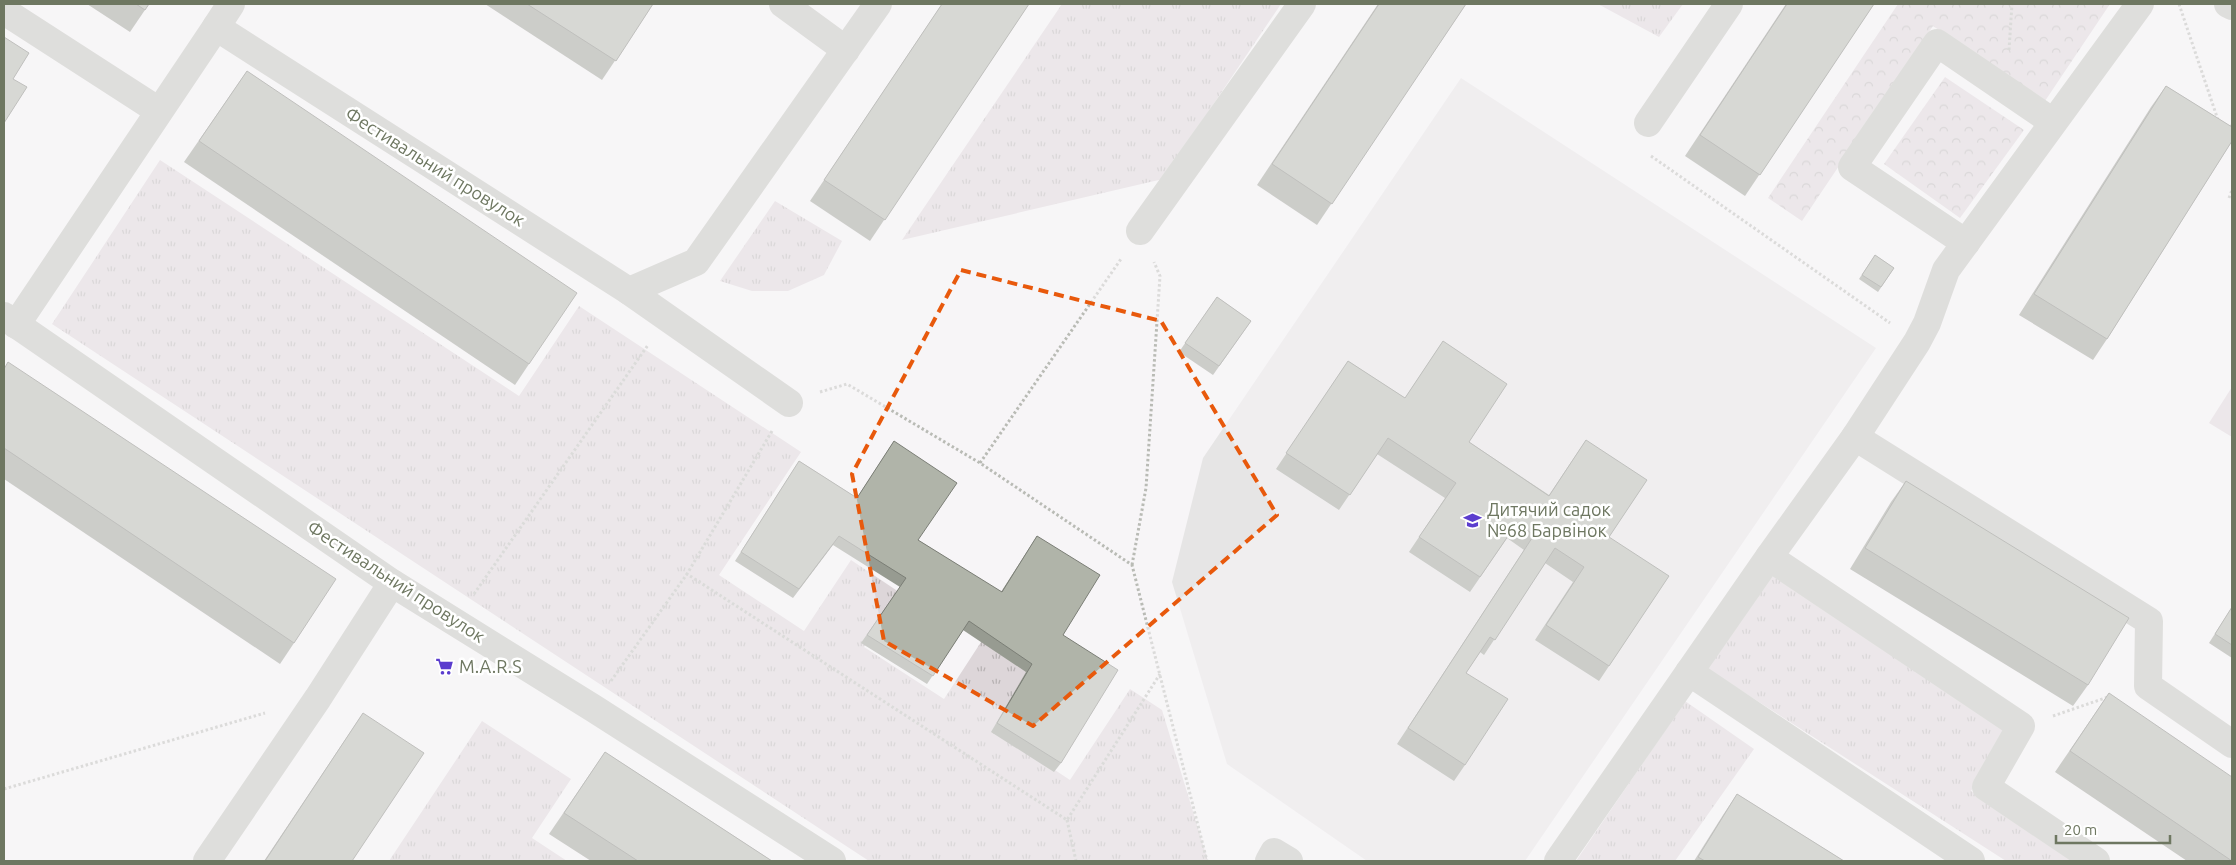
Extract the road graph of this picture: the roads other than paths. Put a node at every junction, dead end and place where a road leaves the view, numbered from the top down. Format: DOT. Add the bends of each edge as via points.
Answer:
graph roads {
  1 [pos="230,4"];
  2 [pos="783,4"];
  3 [pos="878,4"];
  4 [pos="1302,4"];
  5 [pos="1729,4"];
  6 [pos="2140,4"];
  7 [pos="2228,4"];
  8 [pos="2232,6"];
  9 [pos="4,11"];
  10 [pos="216,28"];
  11 [pos="846,50"];
  12 [pos="160,111"];
  13 [pos="2053,122"];
  14 [pos="1648,123"];
  15 [pos="1140,231"];
  16 [pos="1966,243"];
  17 [pos="629,291"];
  18 [pos="10,320"];
  19 [pos="789,402"];
  20 [pos="1855,437"];
  21 [pos="1769,556"];
  22 [pos="392,582"];
  23 [pos="1689,672"];
  24 [pos="2232,744"];
  25 [pos="207,861"];
  26 [pos="832,861"];
  27 [pos="1269,861"];
  28 [pos="1289,861"];
  29 [pos="1558,861"];
  30 [pos="1970,861"];
  31 [pos="2096,861"];
  1 -- 10 [label="lane"];
  2 -- 11 [label="lane"];
  3 -- 11 [label="lane"];
  4 -- 15 [label="lane"];
  5 -- 14 [label="lane"];
  6 -- 13 [label="lane"];
  7 -- 8 [label="lane"];
  9 -- 12 [label="lane"];
  10 -- 12 [label="lane, Фестивальний провулок"];
  10 -- 17 [label="lane, Фестивальний провулок"];
  11 -- 17 [label="lane" via="696,262"];
  12 -- 18 [label="lane, Фестивальний провулок"];
  13 -- 16 [label="lane"];
  13 -- 16 [label="lane" via="1937,43 1852,167"];
  16 -- 20 [label="lane" via="1946,270 1917,342"];
  17 -- 19 [label="lane, Фестивальний провулок"];
  18 -- 22 [label="lane, Фестивальний провулок"];
  20 -- 21 [label="lane"];
  20 -- 24 [label="lane" via="2149,621 2148,686"];
  21 -- 23 [label="lane"];
  21 -- 31 [label="lane" via="2021,726 1986,787"];
  22 -- 25 [label="lane"];
  22 -- 26 [label="lane, Фестивальний провулок"];
  23 -- 29 [label="lane"];
  23 -- 30 [label="lane"];
  27 -- 28 [label="lane" via="1274,852"];
}
